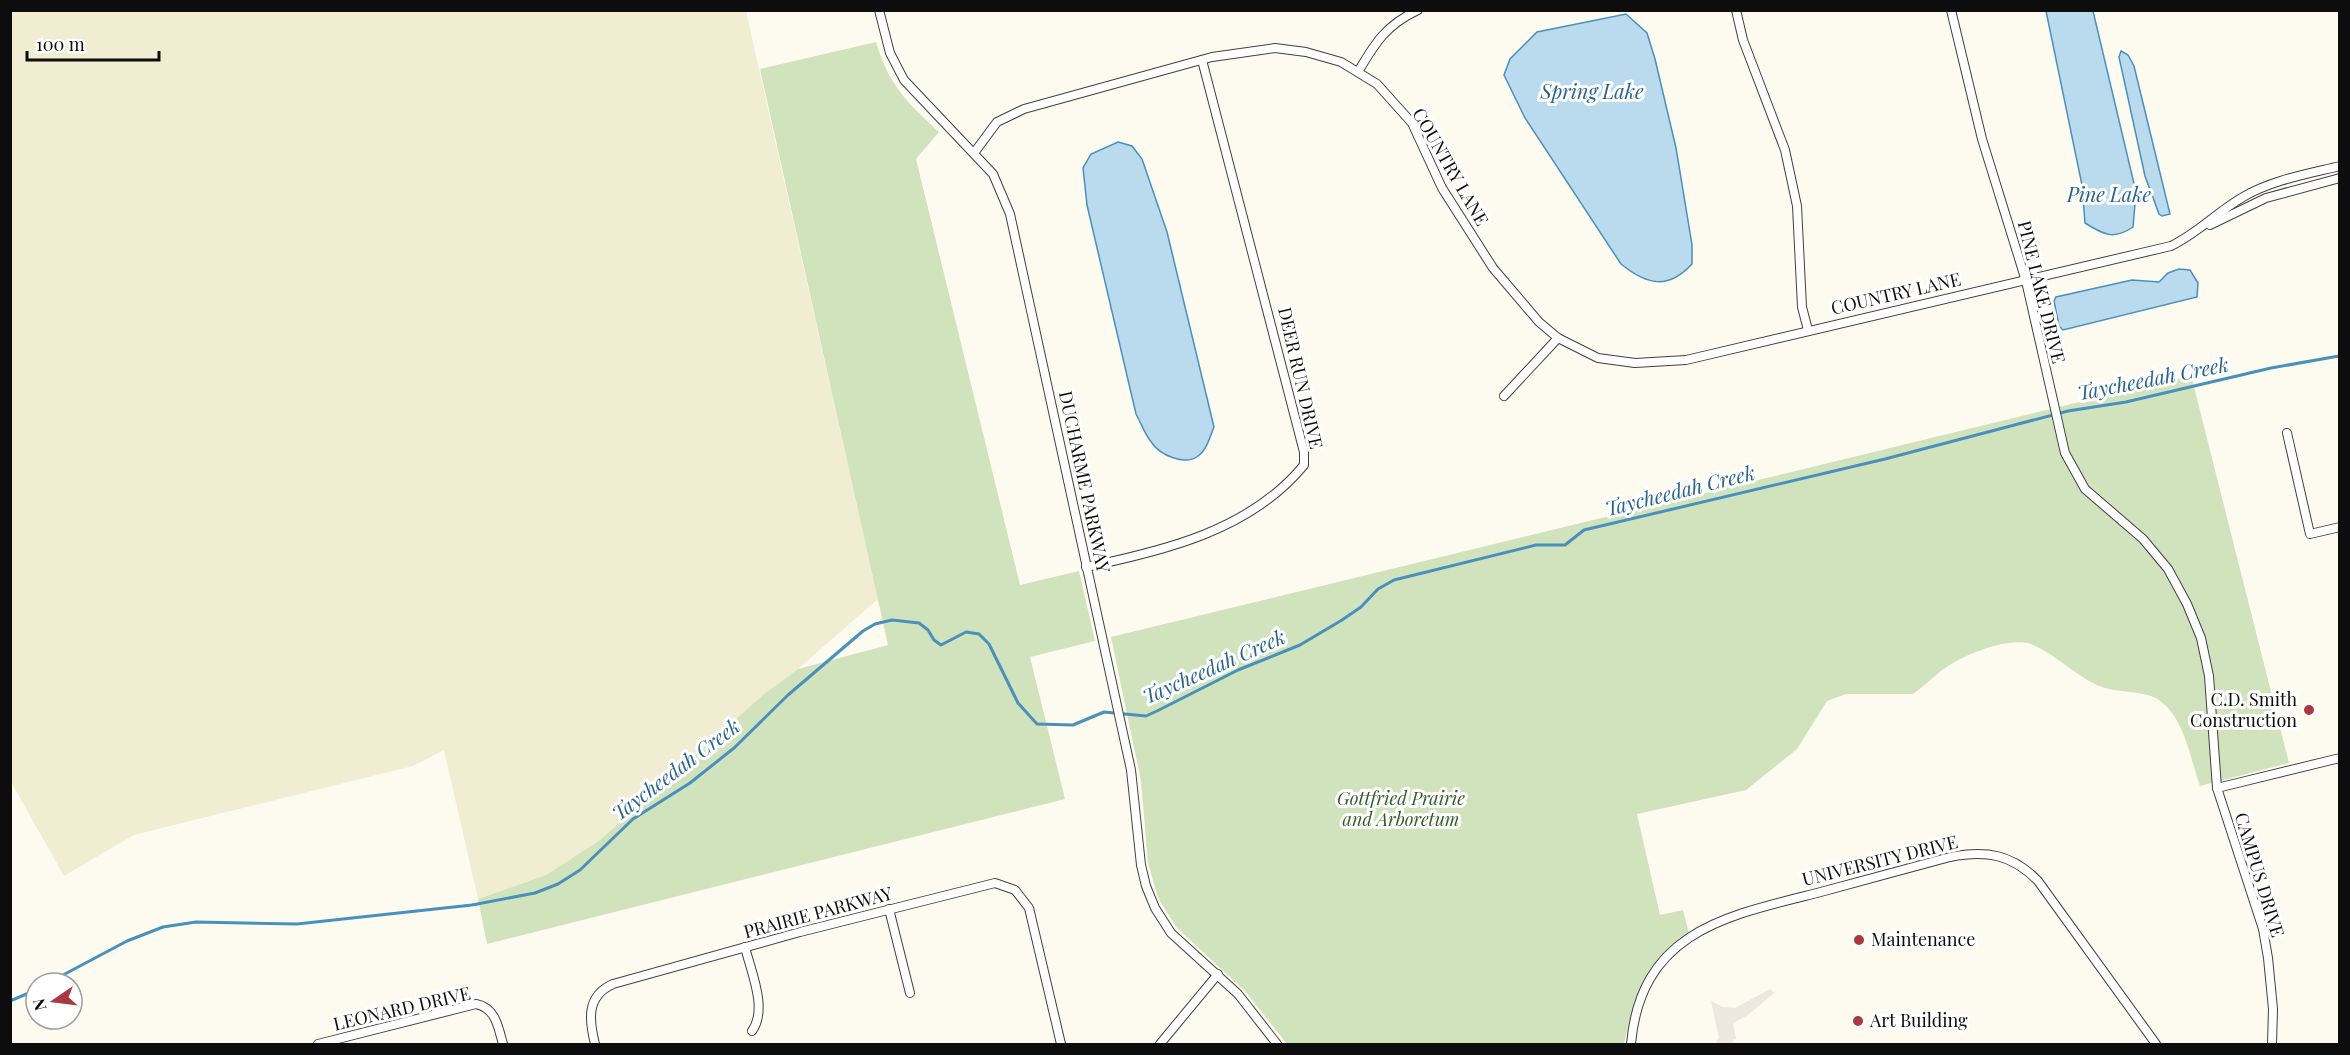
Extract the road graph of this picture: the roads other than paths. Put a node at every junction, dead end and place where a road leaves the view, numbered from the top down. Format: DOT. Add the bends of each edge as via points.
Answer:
graph roads {
  1 [pos="879,10"];
  2 [pos="1418,10"];
  3 [pos="1736,10"];
  4 [pos="1951,10"];
  5 [pos="1203,60"];
  6 [pos="1358,72"];
  7 [pos="974,153"];
  8 [pos="2340,166"];
  9 [pos="2340,178"];
  10 [pos="2200,230"];
  11 [pos="2026,281"];
  12 [pos="1808,330"];
  13 [pos="1558,338"];
  14 [pos="1504,396"];
  15 [pos="2287,433"];
  16 [pos="2340,527"];
  17 [pos="1086,567"];
  18 [pos="2340,758"];
  19 [pos="2217,788"];
  20 [pos="889,909"];
  21 [pos="745,947"];
  22 [pos="1218,974"];
  23 [pos="910,993"];
  24 [pos="752,1031"];
  25 [pos="318,1044"];
  26 [pos="503,1044"];
  27 [pos="595,1044"];
  28 [pos="1061,1044"];
  29 [pos="1160,1044"];
  30 [pos="1277,1044"];
  31 [pos="1632,1044"];
  32 [pos="2156,1044"];
  33 [pos="2272,1044"];
  1 -- 7 [label="street, DUCHARME PARKWAY" via="890,53 904,80"];
  2 -- 6 [label="street" via="1396,21 1376,42"];
  3 -- 12 [label="street" via="1743,40 1785,150 1797,206 1801,296"];
  4 -- 11 [label="street, PINE LAKE DRIVE" via="1982,139"];
  5 -- 6 [label="street, COUNTRY LANE" via="1275,48 1306,52"];
  5 -- 7 [label="street, COUNTRY LANE" via="1024,109 997,122"];
  5 -- 17 [label="street, DEER RUN DRIVE" via="1272,322 1304,465 1284,488 1241,516 1166,548"];
  6 -- 13 [label="street, COUNTRY LANE" via="1377,84 1412,123 1442,188 1493,268 1539,322"];
  7 -- 17 [label="street, DUCHARME PARKWAY" via="993,174 1010,214"];
  8 -- 10 [label="street, COUNTRY LANE" via="2246,195"];
  9 -- 10 [label="street, COUNTRY LANE" via="2266,198"];
  10 -- 11 [label="street, COUNTRY LANE" via="2171,246"];
  11 -- 12 [label="street, COUNTRY LANE"];
  11 -- 19 [label="street, PINE LAKE DRIVE" via="2065,453 2092,496 2158,556 2176,582 2194,621 2209,676"];
  12 -- 13 [label="street, COUNTRY LANE" via="1686,360 1635,363 1598,358"];
  13 -- 14 [label="street"];
  15 -- 16 [label="street" via="2310,534"];
  17 -- 22 [label="street, DUCHARME PARKWAY" via="1122,723 1141,865 1149,896 1171,933"];
  18 -- 19 [label="street"];
  19 -- 33 [label="street, CAMPUS DRIVE" via="2263,929 2271,987"];
  20 -- 21 [label="street, PRAIRIE PARKWAY"];
  20 -- 23 [label="street"];
  20 -- 28 [label="street, PRAIRIE PARKWAY" via="990,884 1008,886 1022,897 1030,912"];
  21 -- 24 [label="street" via="759,1011"];
  21 -- 27 [label="street, PRAIRIE PARKWAY" via="602,990 592,1005 589,1020"];
  22 -- 29 [label="street"];
  22 -- 30 [label="street"];
  25 -- 26 [label="street, LEONARD DRIVE" via="470,1005 483,1006 491,1012"];
  31 -- 32 [label="street, UNIVERSITY DRIVE" via="1638,1008 1655,973 1678,946 1706,926 1761,906 1979,853 2011,859 2026,868"];
}
